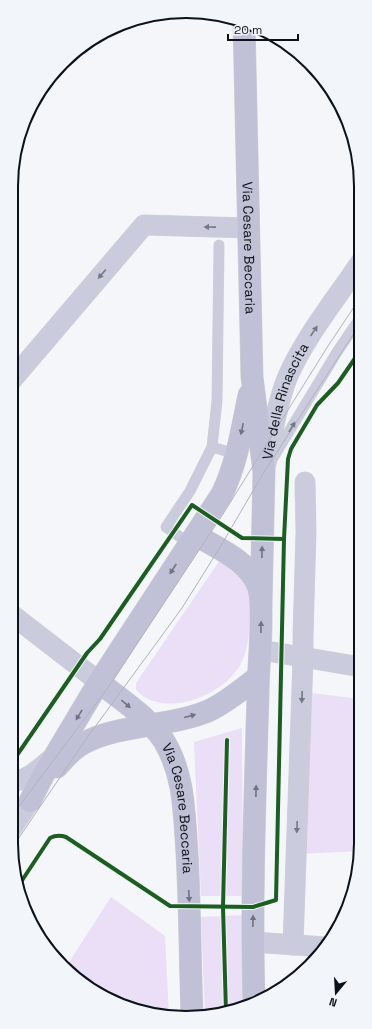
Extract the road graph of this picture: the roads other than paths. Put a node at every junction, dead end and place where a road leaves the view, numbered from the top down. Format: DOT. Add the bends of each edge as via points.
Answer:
graph roads {
  1 [pos="244,29"];
  2 [pos="249,228"];
  3 [pos="219,245"];
  4 [pos="354,272"];
  5 [pos="354,327"];
  6 [pos="18,373"];
  7 [pos="252,377"];
  8 [pos="212,447"];
  9 [pos="236,454"];
  10 [pos="264,472"];
  11 [pos="305,482"];
  12 [pos="193,540"];
  13 [pos="261,606"];
  14 [pos="18,619"];
  15 [pos="261,650"];
  16 [pos="304,658"];
  17 [pos="354,667"];
  18 [pos="258,677"];
  19 [pos="99,682"];
  20 [pos="152,725"];
  21 [pos="54,757"];
  22 [pos="18,781"];
  23 [pos="30,801"];
  24 [pos="18,819"];
  25 [pos="252,942"];
  26 [pos="293,945"];
  27 [pos="318,947"];
  28 [pos="254,996"];
  29 [pos="191,1011"];
  1 -- 2 [label="street, Via Cesare Beccaria"];
  2 -- 6 [label="street, one-way" via="144,225"];
  2 -- 7 [label="street, Via Cesare Beccaria"];
  3 -- 8 [label="lane" via="217,401"];
  10 -- 4 [label="street, Via della Rinascita, one-way" via="280,402 290,372 311,335"];
  10 -- 5 [label="lane, Via della Rinascita, one-way"];
  7 -- 9 [label="street, one-way"];
  7 -- 10 [label="street, Via Cesare Beccaria"];
  8 -- 9 [label="lane"];
  8 -- 12 [label="lane" via="190,491 166,527"];
  9 -- 12 [label="street" via="222,494"];
  13 -- 10 [label="street, Via Cesare Beccaria, one-way"];
  11 -- 16 [label="street"];
  12 -- 13 [label="street" via="234,558 246,568 258,587"];
  12 -- 19 [label="street, one-way"];
  15 -- 13 [label="street, one-way"];
  14 -- 19 [label="street"];
  15 -- 16 [label="street"];
  15 -- 18 [label="street"];
  16 -- 17 [label="street"];
  16 -- 26 [label="street, one-way"];
  20 -- 18 [label="street, Via Cesare Beccaria, one-way" via="207,711"];
  25 -- 18 [label="street, one-way"];
  19 -- 20 [label="street, one-way"];
  19 -- 21 [label="street, one-way"];
  20 -- 23 [label="street" via="102,735 84,742 61,762"];
  20 -- 29 [label="street, Via Cesare Beccaria, one-way" via="164,740 173,758 183,794 190,906"];
  21 -- 22 [label="street" via="31,776"];
  21 -- 23 [label="street"];
  23 -- 24 [label="street"];
  25 -- 26 [label="street"];
  25 -- 28 [label="street"];
  26 -- 27 [label="street"];
}
